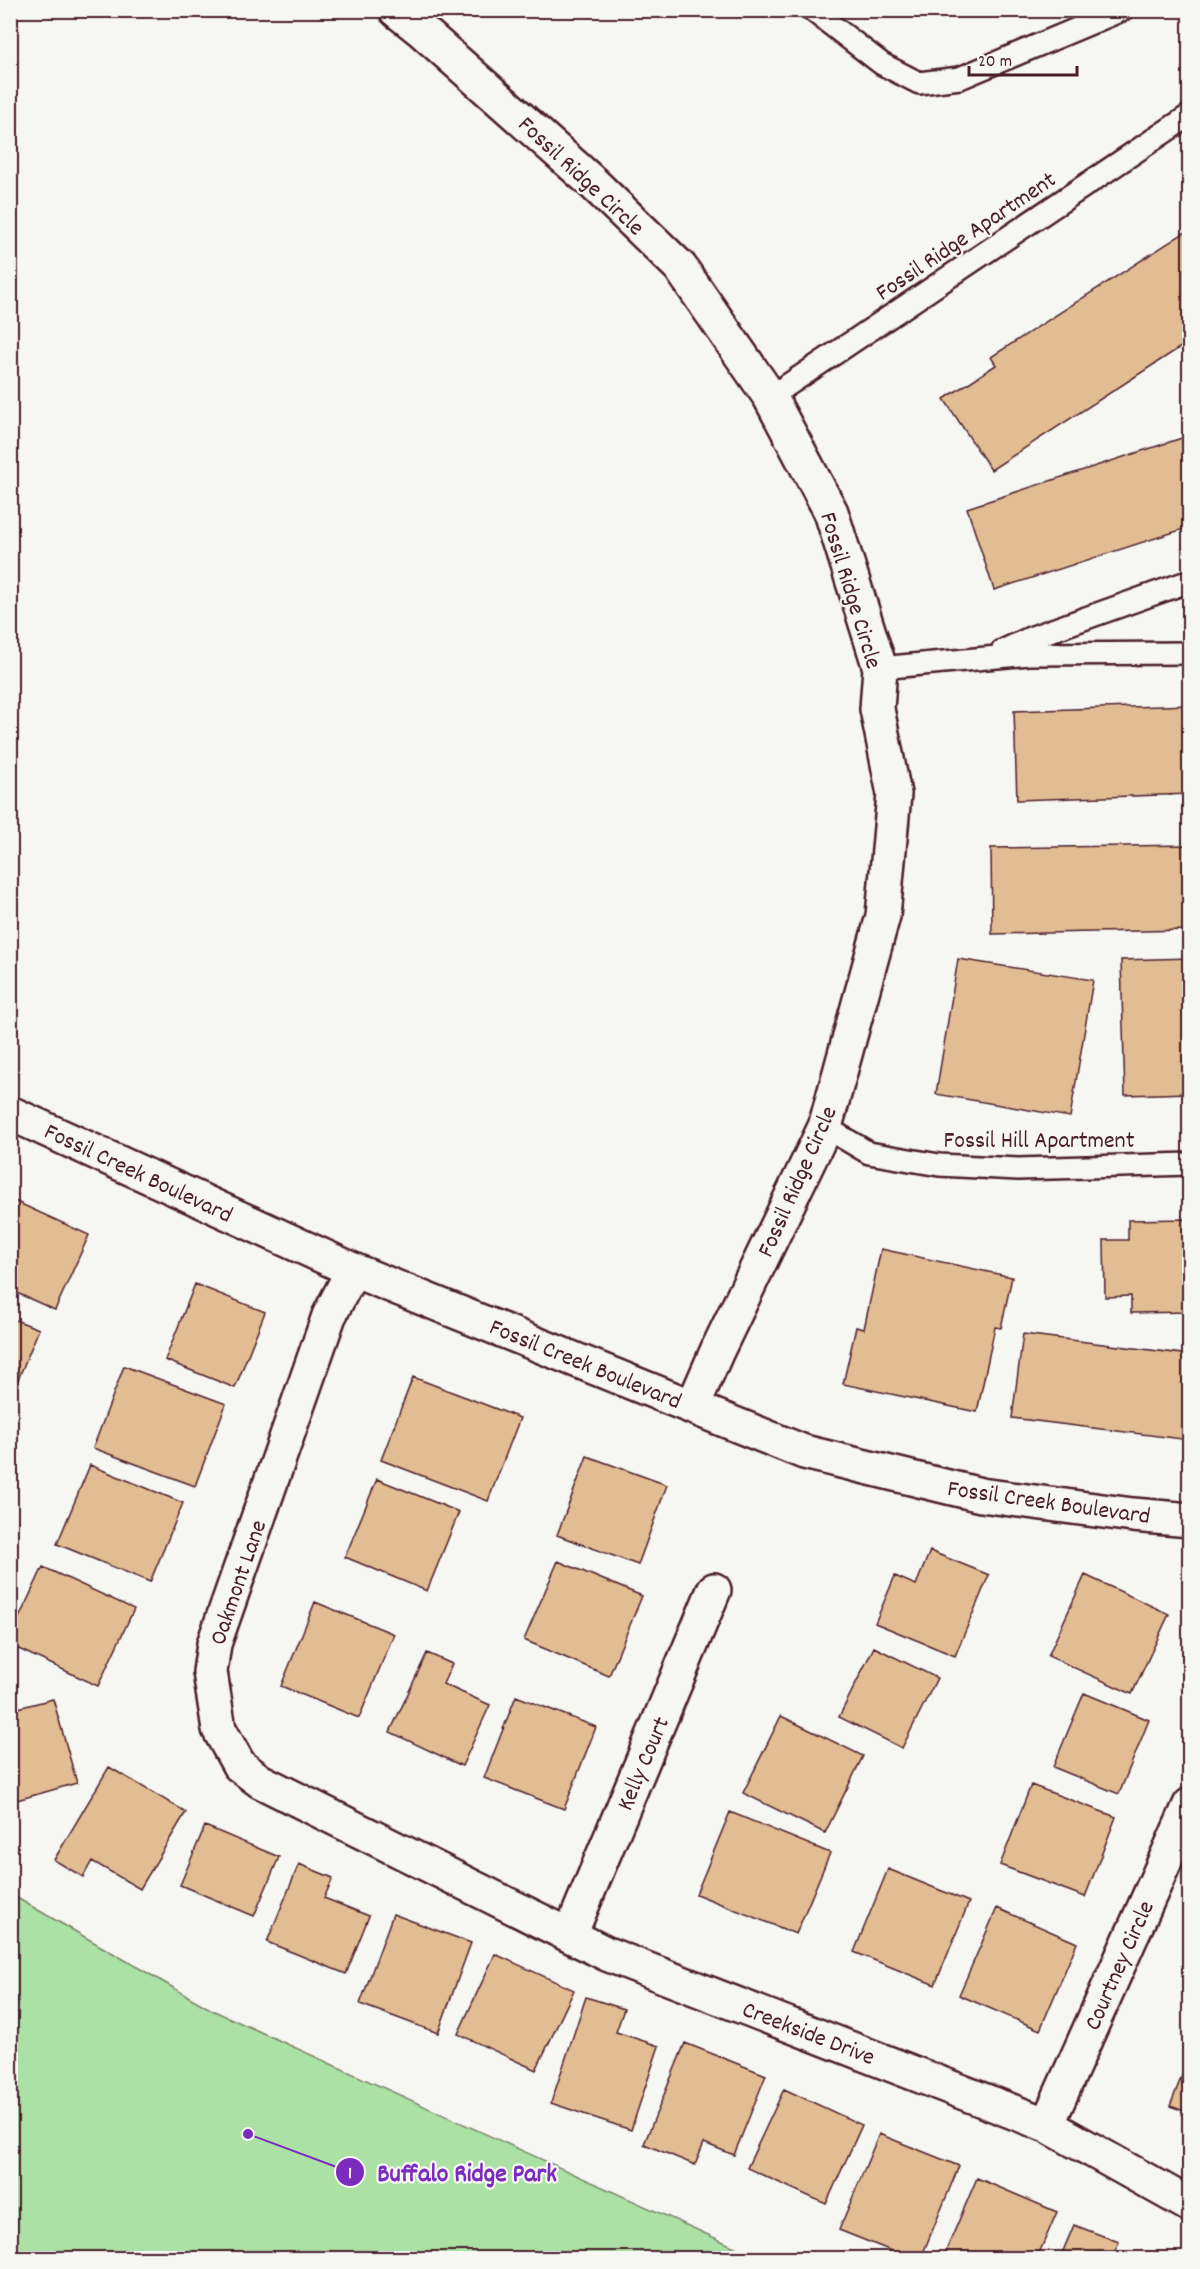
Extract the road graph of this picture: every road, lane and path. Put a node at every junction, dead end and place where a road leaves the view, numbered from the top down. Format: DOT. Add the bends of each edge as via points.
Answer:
graph roads {
  1 [pos="396,10"];
  2 [pos="812,10"];
  3 [pos="1122,10"];
  4 [pos="1190,115"];
  5 [pos="770,397"];
  6 [pos="1190,581"];
  7 [pos="1190,652"];
  8 [pos="987,657"];
  9 [pos="880,668"];
  10 [pos="10,1113"];
  11 [pos="825,1127"];
  12 [pos="1190,1164"];
  13 [pos="353,1270"];
  14 [pos="693,1406"];
  15 [pos="1190,1520"];
  16 [pos="714,1590"];
  17 [pos="1190,1805"];
  18 [pos="426,1864"];
  19 [pos="570,1935"];
  20 [pos="1047,2125"];
  21 [pos="1190,2205"];
  1 -- 5 [label="street, Fossil Ridge Circle" via="592,182 680,267"];
  2 -- 3 [label="lane" via="882,64 919,83 960,78"];
  4 -- 5 [label="lane, Fossil Ridge Apartment"];
  5 -- 9 [label="street, Fossil Ridge Circle" via="831,512"];
  6 -- 8 [label="lane"];
  7 -- 8 [label="lane"];
  8 -- 9 [label="lane"];
  9 -- 11 [label="street, Fossil Ridge Circle" via="877,709 894,794 883,916"];
  10 -- 13 [label="street, Fossil Creek Boulevard"];
  11 -- 12 [label="lane, Fossil Hill Apartment" via="869,1153 939,1166 1018,1169"];
  11 -- 14 [label="street, Fossil Ridge Circle"];
  13 -- 14 [label="street, Fossil Creek Boulevard"];
  13 -- 18 [label="street, Oakmont Lane" via="329,1316 214,1644 210,1672 219,1729 239,1765 260,1781"];
  14 -- 15 [label="street, Fossil Creek Boulevard" via="804,1452 981,1495"];
  16 -- 19 [label="street, Kelly Court"];
  17 -- 20 [label="street, Courtney Circle"];
  18 -- 19 [label="street, Creekside Drive"];
  19 -- 20 [label="street, Creekside Drive" via="608,1954"];
  20 -- 21 [label="street, Creekside Drive"];
}
